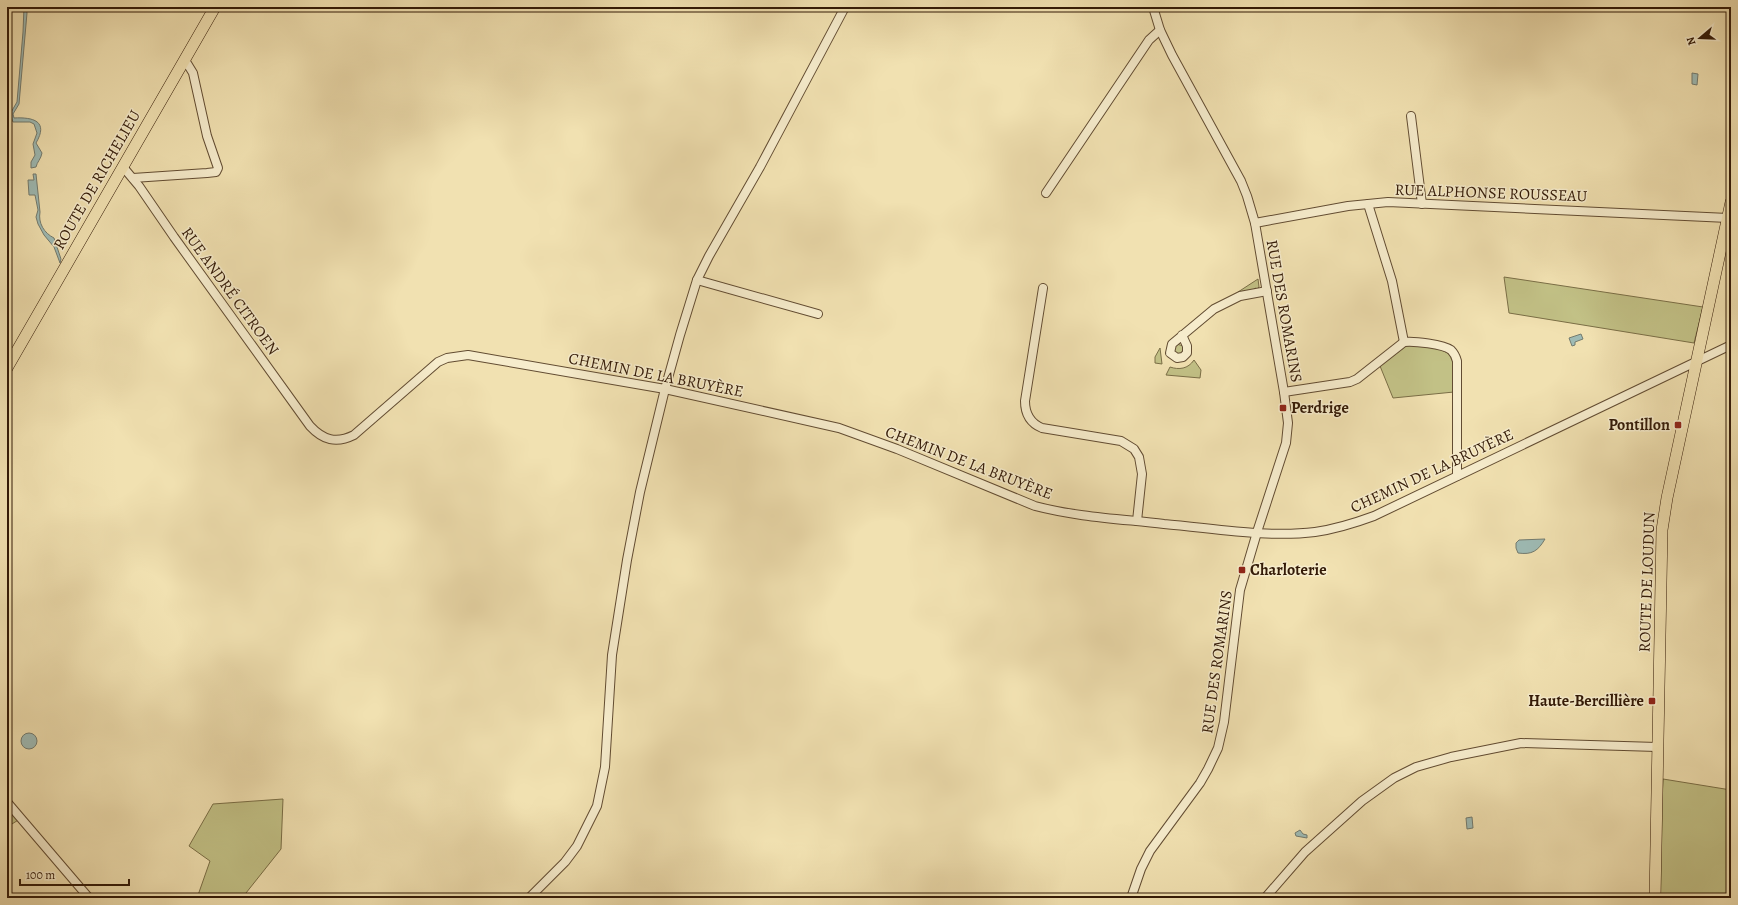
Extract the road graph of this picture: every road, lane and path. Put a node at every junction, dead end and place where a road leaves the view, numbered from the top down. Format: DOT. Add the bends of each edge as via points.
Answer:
graph roads {
  1 [pos="215,7"];
  2 [pos="845,7"];
  3 [pos="1153,7"];
  4 [pos="1160,30"];
  5 [pos="185,60"];
  6 [pos="1411,116"];
  7 [pos="123,167"];
  8 [pos="133,178"];
  9 [pos="1046,193"];
  10 [pos="1731,202"];
  11 [pos="1368,204"];
  12 [pos="1422,204"];
  13 [pos="1728,218"];
  14 [pos="1254,223"];
  15 [pos="697,280"];
  16 [pos="1043,288"];
  17 [pos="1267,292"];
  18 [pos="818,314"];
  19 [pos="1182,335"];
  20 [pos="1404,342"];
  21 [pos="1731,344"];
  22 [pos="1696,361"];
  23 [pos="7,368"];
  24 [pos="665,389"];
  25 [pos="1284,392"];
  26 [pos="316,432"];
  27 [pos="1457,476"];
  28 [pos="1137,521"];
  29 [pos="1257,532"];
  30 [pos="1657,747"];
  31 [pos="7,802"];
  32 [pos="89,898"];
  33 [pos="529,898"];
  34 [pos="1132,898"];
  35 [pos="1265,898"];
  36 [pos="1655,898"];
  1 -- 5 [label="main road, ROUTE DE RICHELIEU"];
  2 -- 15 [label="street"];
  3 -- 4 [label="street, RUE DES ROMARINS"];
  4 -- 9 [label="street" via="1149,40"];
  4 -- 14 [label="street, RUE DES ROMARINS" via="1242,181"];
  5 -- 7 [label="main road, ROUTE DE RICHELIEU"];
  5 -- 8 [label="street" via="193,73 207,136 218,168 216,172"];
  6 -- 12 [label="street"];
  7 -- 8 [label="street, RUE ANDRÉ CITROEN"];
  7 -- 23 [label="main road, ROUTE DE RICHELIEU"];
  8 -- 26 [label="street, RUE ANDRÉ CITROEN"];
  10 -- 13 [label="main road, ROUTE DE LOUDUN"];
  11 -- 12 [label="street, RUE ALPHONSE ROUSSEAU"];
  11 -- 14 [label="street, RUE ALPHONSE ROUSSEAU"];
  11 -- 20 [label="street" via="1392,281"];
  12 -- 13 [label="street, RUE ALPHONSE ROUSSEAU"];
  13 -- 22 [label="main road, ROUTE DE LOUDUN"];
  14 -- 17 [label="street, RUE DES ROMARINS"];
  15 -- 18 [label="street"];
  15 -- 24 [label="street"];
  16 -- 28 [label="street" via="1025,400 1026,413 1032,422 1042,428 1121,441 1134,449 1139,457 1142,474"];
  17 -- 19 [label="street" via="1240,296 1223,304"];
  17 -- 25 [label="street, RUE DES ROMARINS"];
  20 -- 25 [label="street" via="1350,382"];
  20 -- 27 [label="street" via="1444,346 1452,351 1457,361"];
  21 -- 22 [label="street, CHEMIN DE LA BRUYÈRE"];
  22 -- 27 [label="street, CHEMIN DE LA BRUYÈRE"];
  22 -- 30 [label="main road, ROUTE DE LOUDUN" via="1662,530"];
  24 -- 26 [label="street, CHEMIN DE LA BRUYÈRE" via="491,358 457,355 430,368 354,435 336,441"];
  24 -- 28 [label="street, CHEMIN DE LA BRUYÈRE" via="839,428 890,446 1035,506 1073,514"];
  24 -- 33 [label="street" via="640,492 620,596 612,655 605,767 599,796 577,846 565,862"];
  25 -- 29 [label="street, RUE DES ROMARINS" via="1288,423 1286,443"];
  27 -- 29 [label="street, CHEMIN DE LA BRUYÈRE" via="1374,516 1336,528 1304,533"];
  28 -- 29 [label="street, CHEMIN DE LA BRUYÈRE"];
  29 -- 34 [label="street, RUE DES ROMARINS" via="1238,600 1224,722 1218,748 1200,783 1150,851"];
  30 -- 35 [label="street" via="1521,743 1416,767 1394,778 1362,801 1305,852"];
  30 -- 36 [label="main road, ROUTE DE LOUDUN"];
  31 -- 32 [label="street"];
}
